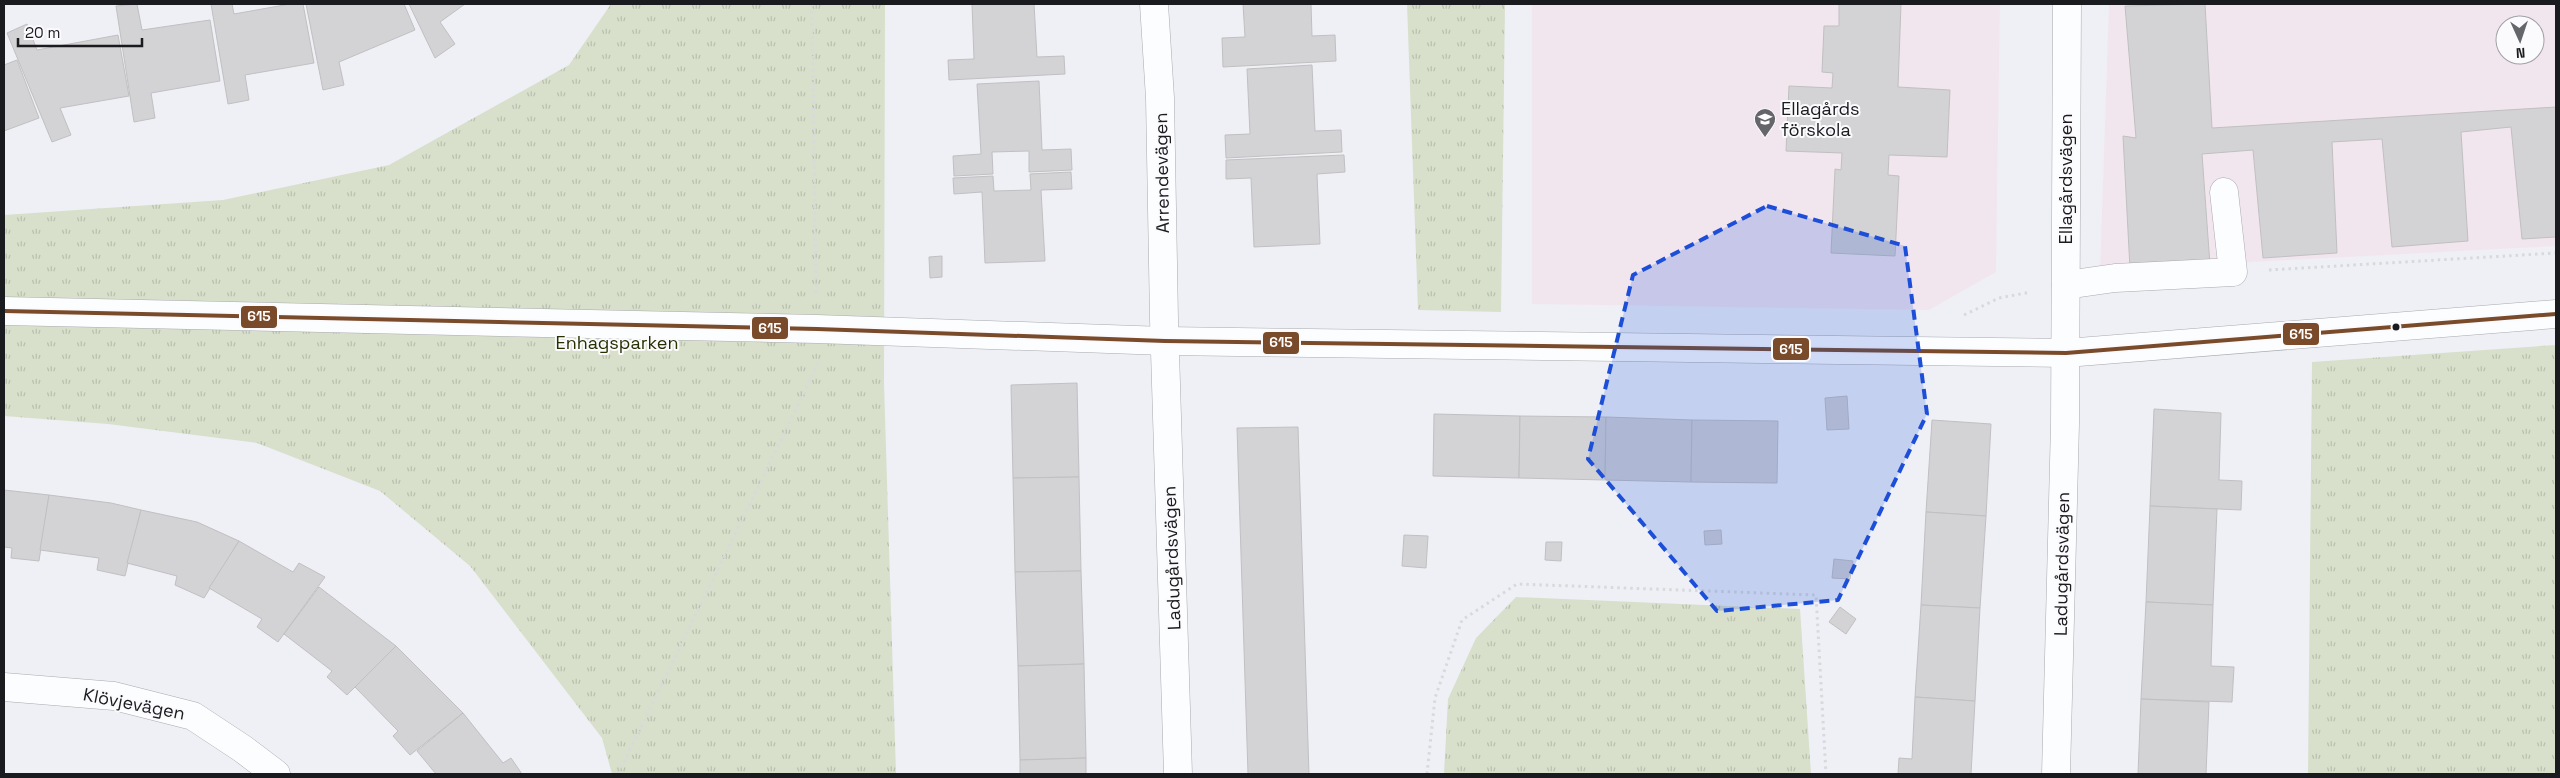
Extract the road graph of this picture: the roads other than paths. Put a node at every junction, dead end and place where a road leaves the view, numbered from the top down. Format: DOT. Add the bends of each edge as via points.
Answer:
graph roads {
  1 [pos="1154,4"];
  2 [pos="2067,4"];
  3 [pos="2224,192"];
  4 [pos="2066,285"];
  5 [pos="4,311"];
  6 [pos="2556,314"];
  7 [pos="1165,341"];
  8 [pos="2066,353"];
  9 [pos="4,687"];
  10 [pos="276,774"];
  11 [pos="1178,774"];
  12 [pos="2056,774"];
  1 -- 7 [label="street, Arrendevägen" via="1160,98"];
  2 -- 4 [label="street, Ellagårdsvägen"];
  3 -- 4 [label="street" via="2233,272 2115,278"];
  4 -- 8 [label="street, Ellagårdsvägen"];
  5 -- 7 [label="street" via="817,329"];
  6 -- 8 [label="street"];
  7 -- 8 [label="street"];
  7 -- 11 [label="street, Ladugårdsvägen"];
  8 -- 12 [label="street, Ladugårdsvägen"];
  9 -- 10 [label="street, Klövjevägen" via="114,696 192,716"];
}
